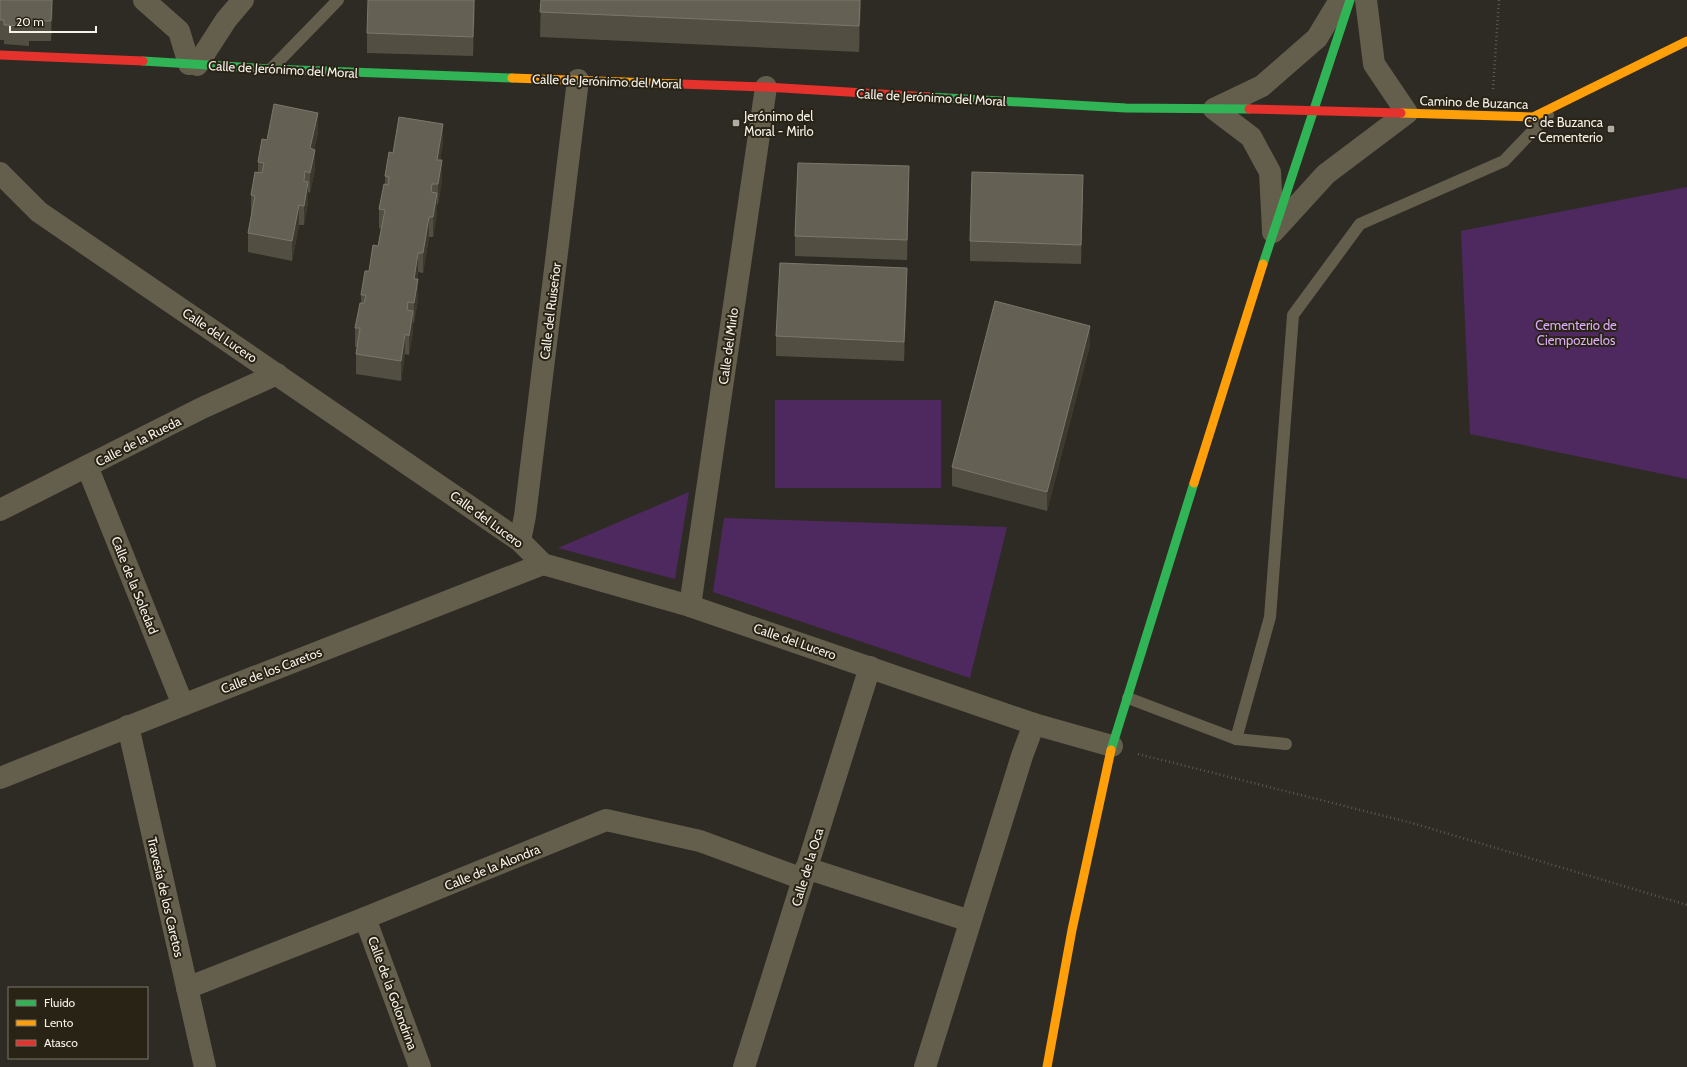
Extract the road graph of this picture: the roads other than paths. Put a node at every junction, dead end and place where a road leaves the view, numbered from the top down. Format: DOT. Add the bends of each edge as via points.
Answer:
graph roads {
  1 [pos="144,0"];
  2 [pos="243,0"];
  3 [pos="338,0"];
  4 [pos="1340,0"];
  5 [pos="1350,0"];
  6 [pos="1366,0"];
  7 [pos="1687,41"];
  8 [pos="0,55"];
  9 [pos="193,64"];
  10 [pos="270,69"];
  11 [pos="578,80"];
  12 [pos="766,87"];
  13 [pos="1558,105"];
  14 [pos="1214,109"];
  15 [pos="1315,110"];
  16 [pos="1407,113"];
  17 [pos="0,173"];
  18 [pos="1273,232"];
  19 [pos="277,374"];
  20 [pos="87,466"];
  21 [pos="0,510"];
  22 [pos="520,541"];
  23 [pos="543,564"];
  24 [pos="690,606"];
  25 [pos="870,667"];
  26 [pos="1128,698"];
  27 [pos="182,705"];
  28 [pos="1034,724"];
  29 [pos="128,726"];
  30 [pos="1236,739"];
  31 [pos="1286,744"];
  32 [pos="1112,746"];
  33 [pos="0,778"];
  34 [pos="805,874"];
  35 [pos="365,918"];
  36 [pos="970,920"];
  37 [pos="187,988"];
  38 [pos="205,1067"];
  39 [pos="420,1067"];
  40 [pos="744,1067"];
  41 [pos="925,1067"];
  42 [pos="1047,1067"];
  1 -- 9 [label="street" via="179,31"];
  2 -- 9 [label="street"];
  3 -- 10 [label="lane"];
  4 -- 14 [label="street, Calle de Jerónimo del Moral" via="1317,38 1268,81"];
  5 -- 15 [label="street"];
  6 -- 16 [label="street" via="1374,64"];
  7 -- 13 [label="street, Camino de Buzanca"];
  8 -- 9 [label="street, Calle de Jerónimo del Moral"];
  9 -- 10 [label="street, Calle de Jerónimo del Moral"];
  10 -- 11 [label="street, Calle de Jerónimo del Moral"];
  11 -- 12 [label="street, Calle de Jerónimo del Moral"];
  11 -- 22 [label="street, Calle del Ruiseñor"];
  12 -- 14 [label="street, Calle de Jerónimo del Moral" via="1126,108"];
  12 -- 24 [label="street, Calle del Mirlo"];
  13 -- 16 [label="street, Camino de Buzanca" via="1533,117"];
  13 -- 30 [label="lane" via="1504,161 1360,224 1293,315 1270,617"];
  14 -- 15 [label="street, Calle de Jerónimo del Moral"];
  14 -- 18 [label="street" via="1251,137 1270,172"];
  15 -- 16 [label="street, Camino de Buzanca"];
  15 -- 18 [label="street"];
  16 -- 18 [label="street" via="1326,174"];
  17 -- 19 [label="street, Calle del Lucero" via="39,212"];
  18 -- 26 [label="street"];
  19 -- 20 [label="street, Calle de la Rueda" via="202,408"];
  19 -- 22 [label="street, Calle del Lucero"];
  20 -- 21 [label="street, Calle de la Rueda"];
  20 -- 27 [label="street, Calle de la Soledad"];
  22 -- 23 [label="street, Calle del Lucero"];
  23 -- 24 [label="street, Calle del Lucero"];
  23 -- 27 [label="street, Calle de los Caretos"];
  24 -- 25 [label="street, Calle del Lucero"];
  25 -- 28 [label="street, Calle del Lucero"];
  25 -- 34 [label="street, Calle de la Oca"];
  26 -- 30 [label="lane"];
  26 -- 32 [label="street"];
  27 -- 29 [label="street, Calle de los Caretos"];
  28 -- 32 [label="street, Calle del Lucero"];
  28 -- 36 [label="street"];
  29 -- 33 [label="street, Calle de los Caretos"];
  29 -- 37 [label="street, Travesía de los Caretos"];
  30 -- 31 [label="lane"];
  32 -- 42 [label="street" via="1072,930"];
  34 -- 35 [label="street, Calle de la Alondra" via="700,840 606,820"];
  34 -- 36 [label="street, Calle de la Alondra"];
  34 -- 40 [label="street, Calle de la Oca"];
  35 -- 37 [label="street, Calle de la Alondra"];
  35 -- 39 [label="street, Calle de la Golondrina"];
  36 -- 41 [label="street"];
  37 -- 38 [label="street, Travesía de los Caretos"];
}
